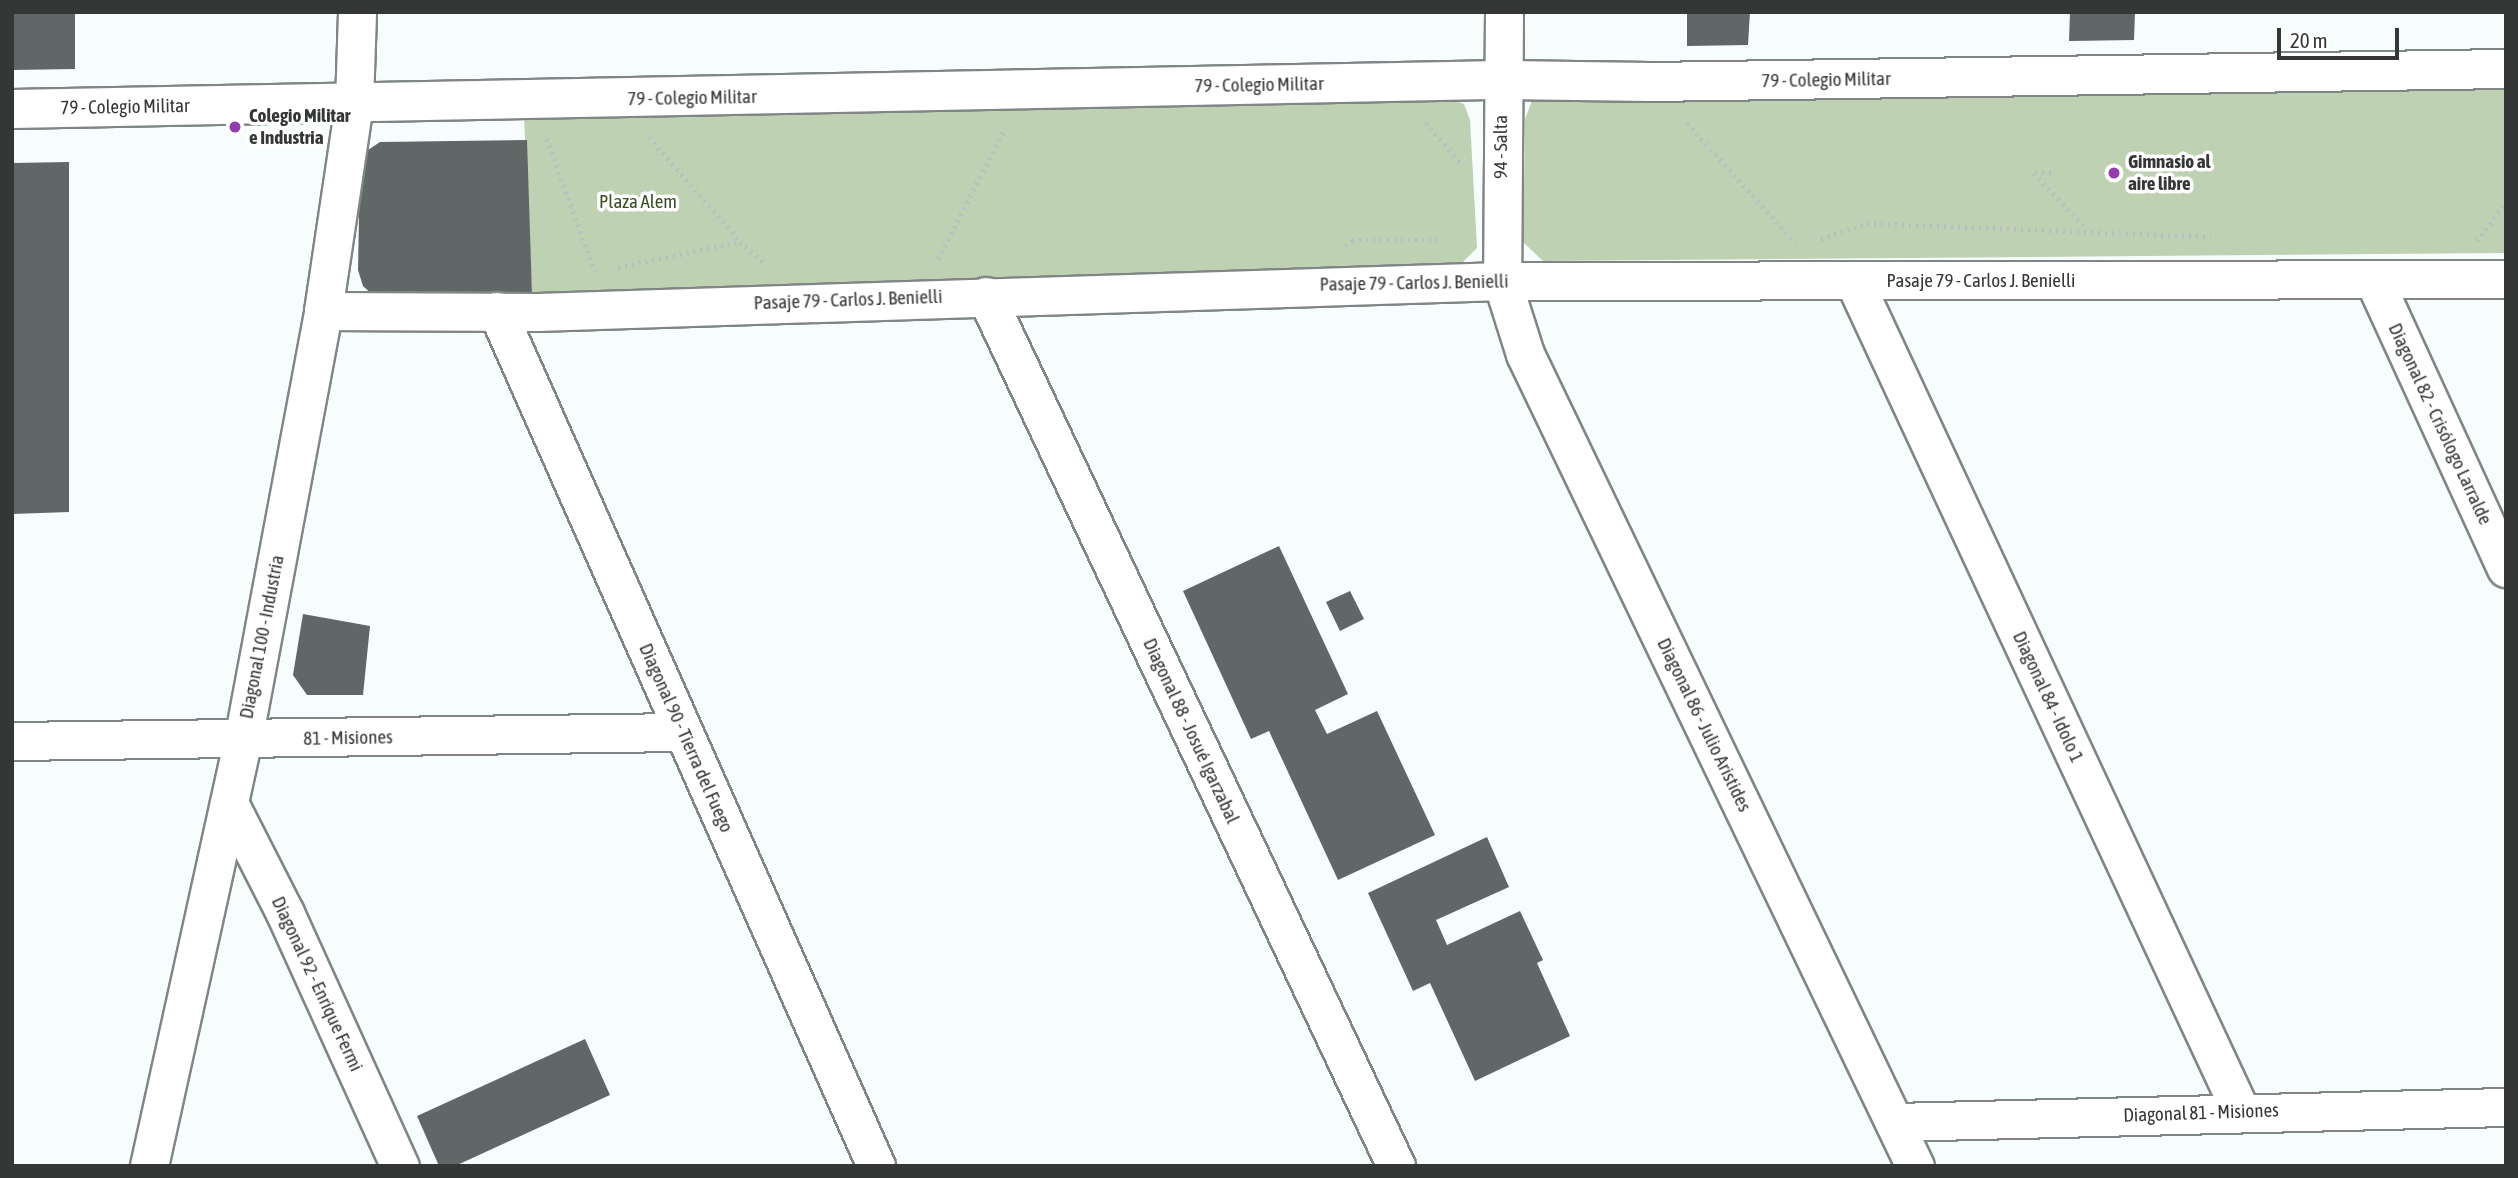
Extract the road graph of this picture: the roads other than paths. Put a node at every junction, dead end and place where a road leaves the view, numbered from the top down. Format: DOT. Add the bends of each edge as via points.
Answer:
graph roads {
  1 [pos="357,12"];
  2 [pos="1504,12"];
  3 [pos="2506,69"];
  4 [pos="1502,79"];
  5 [pos="354,103"];
  6 [pos="12,109"];
  7 [pos="2506,279"];
  8 [pos="2374,280"];
  9 [pos="1502,281"];
  10 [pos="1854,281"];
  11 [pos="986,296"];
  12 [pos="323,311"];
  13 [pos="497,311"];
  14 [pos="2506,568"];
  15 [pos="683,732"];
  16 [pos="243,740"];
  17 [pos="12,741"];
  18 [pos="229,803"];
  19 [pos="2506,1107"];
  20 [pos="2241,1112"];
  21 [pos="1895,1122"];
  22 [pos="149,1166"];
  23 [pos="400,1166"];
  24 [pos="876,1166"];
  25 [pos="1396,1166"];
  26 [pos="1915,1166"];
  1 -- 5 [label="street, Diagonal 100 - Industria"];
  2 -- 4 [label="street, 94 - Salta"];
  3 -- 4 [label="street, 79 - Colegio Militar" via="1650,82"];
  4 -- 5 [label="street, 79 - Colegio Militar"];
  4 -- 9 [label="street, 94 - Salta"];
  5 -- 6 [label="street, 79 - Colegio Militar"];
  5 -- 12 [label="street, Diagonal 100 - Industria"];
  7 -- 8 [label="street, Pasaje 79 - Carlos J. Benielli"];
  8 -- 10 [label="street, Pasaje 79 - Carlos J. Benielli"];
  8 -- 14 [label="street, Diagonal 82 - Crisólogo Larralde"];
  9 -- 10 [label="street, Pasaje 79 - Carlos J. Benielli"];
  9 -- 11 [label="street, Pasaje 79 - Carlos J. Benielli"];
  9 -- 21 [label="street, Diagonal 86 - Julio Aristides" via="1525,354"];
  10 -- 20 [label="street, Diagonal 84 - Idolo 1"];
  11 -- 13 [label="street, Pasaje 79 - Carlos J. Benielli"];
  11 -- 25 [label="street, Diagonal 88 - Josué Igarzabal"];
  12 -- 13 [label="street, Pasaje 79 - Carlos J. Benielli"];
  12 -- 16 [label="street, Diagonal 100 - Industria"];
  13 -- 15 [label="street, Diagonal 90 - Tierra del Fuego"];
  15 -- 16 [label="street, 81 - Misiones"];
  15 -- 24 [label="street, Diagonal 90 - Tierra del Fuego"];
  16 -- 17 [label="street, 81 - Misiones"];
  16 -- 18 [label="street, Diagonal 100 - Industria"];
  18 -- 22 [label="street, Diagonal 100 - Industria"];
  18 -- 23 [label="street, Diagonal 92 - Enrique Fermi" via="285,913"];
  19 -- 20 [label="street, Diagonal 81 - Misiones"];
  20 -- 21 [label="street, Diagonal 81 - Misiones"];
  21 -- 26 [label="street, Diagonal 86 - Julio Aristides"];
}
